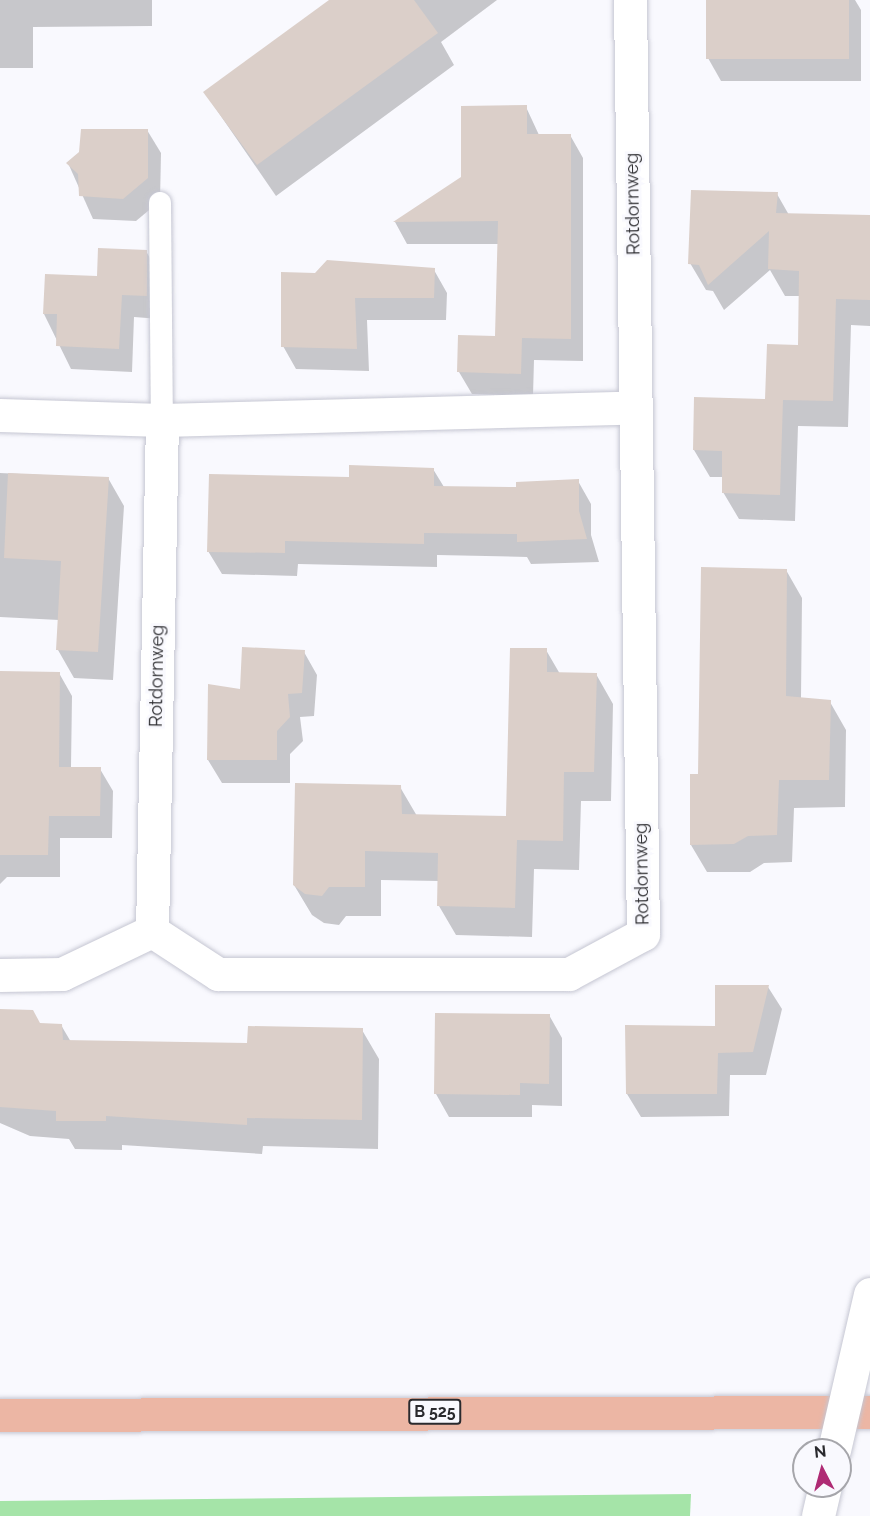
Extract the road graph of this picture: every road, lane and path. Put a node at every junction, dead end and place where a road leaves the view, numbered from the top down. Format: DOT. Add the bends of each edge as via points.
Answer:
graph roads {
  1 [pos="630,0"];
  2 [pos="160,203"];
  3 [pos="635,408"];
  4 [pos="0,416"];
  5 [pos="162,420"];
  6 [pos="152,932"];
  7 [pos="0,975"];
  8 [pos="870,1294"];
  9 [pos="870,1412"];
  10 [pos="0,1415"];
  11 [pos="837,1438"];
  12 [pos="822,1498"];
  13 [pos="818,1516"];
  1 -- 3 [label="street, Rotdornweg"];
  2 -- 5 [label="lane"];
  3 -- 5 [label="street"];
  3 -- 6 [label="street, Rotdornweg" via="643,934 569,974 377,977 218,974"];
  4 -- 5 [label="street"];
  5 -- 6 [label="street, Rotdornweg"];
  6 -- 7 [label="street" via="62,974"];
  8 -- 11 [label="street, bridge"];
  9 -- 10 [label="main road, B 525"];
  12 -- 13 [label="street"];
}
